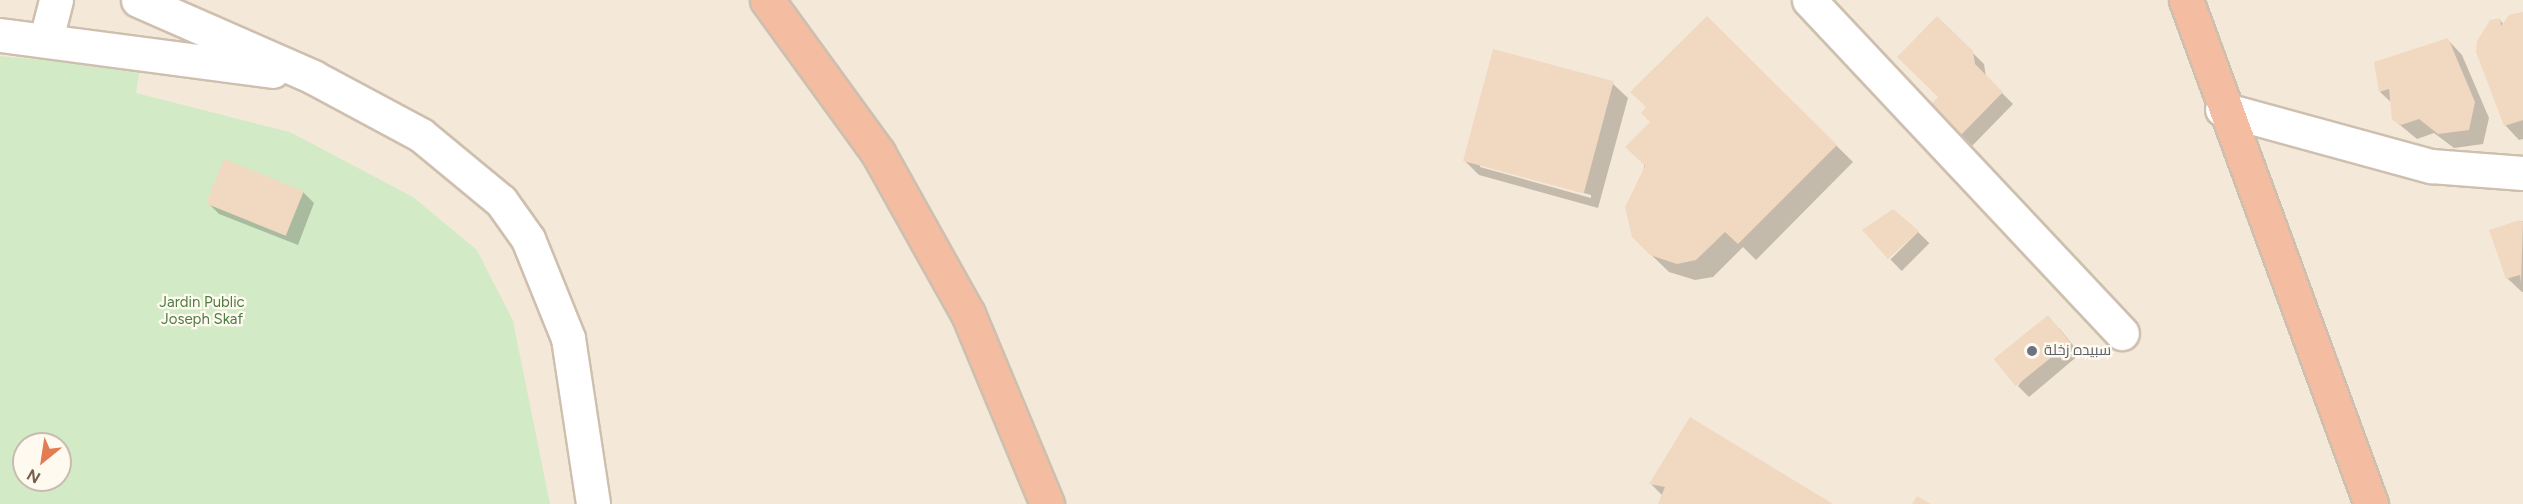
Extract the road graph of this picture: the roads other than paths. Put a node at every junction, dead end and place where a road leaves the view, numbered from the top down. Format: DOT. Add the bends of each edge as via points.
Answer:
graph roads {
  1 [pos="56,0"];
  2 [pos="138,0"];
  3 [pos="767,0"];
  4 [pos="1809,0"];
  5 [pos="2186,0"];
  6 [pos="0,35"];
  7 [pos="46,39"];
  8 [pos="313,77"];
  9 [pos="2222,109"];
  10 [pos="2523,173"];
  11 [pos="2122,333"];
  12 [pos="593,504"];
  13 [pos="1047,504"];
  14 [pos="2371,504"];
  1 -- 7 [label="street"];
  2 -- 8 [label="street"];
  3 -- 13 [label="highway" via="878,153 968,314"];
  4 -- 11 [label="street"];
  5 -- 9 [label="highway"];
  6 -- 7 [label="street"];
  7 -- 8 [label="street"];
  8 -- 12 [label="street" via="421,135 462,165 501,201 528,239 568,338"];
  9 -- 10 [label="street" via="2431,166"];
  9 -- 14 [label="highway"];
}
